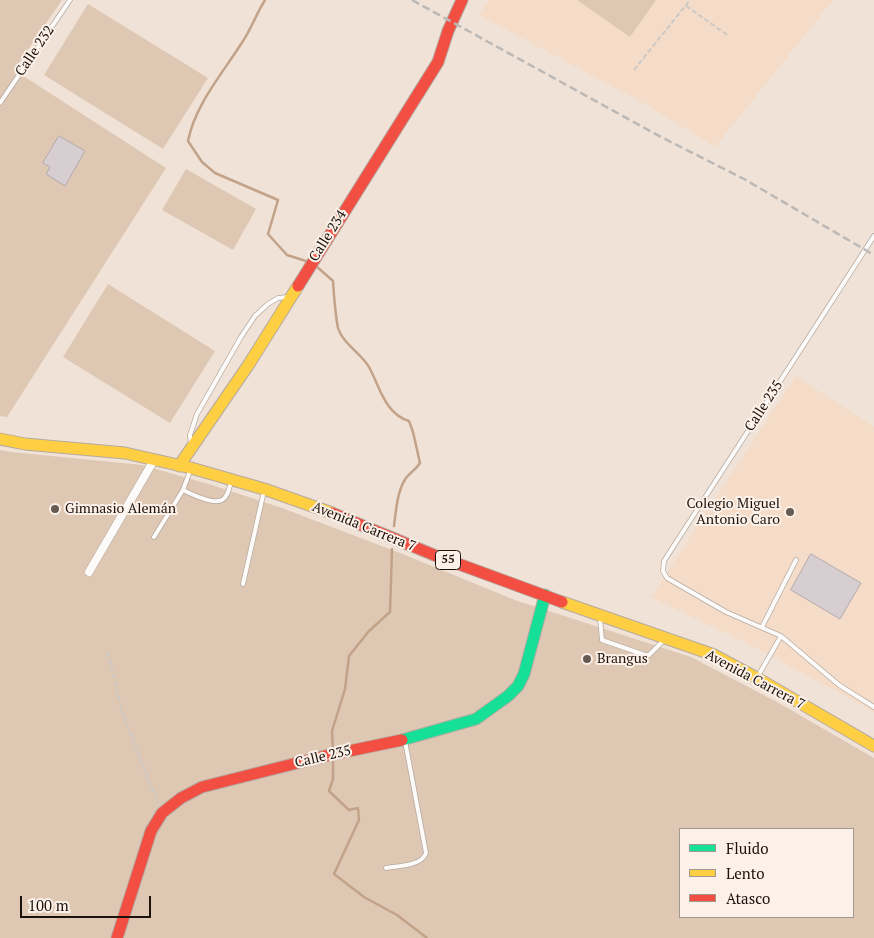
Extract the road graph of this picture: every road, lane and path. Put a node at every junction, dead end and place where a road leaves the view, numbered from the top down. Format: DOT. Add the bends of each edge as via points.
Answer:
graph roads {
  1 [pos="70,0"];
  2 [pos="462,0"];
  3 [pos="690,0"];
  4 [pos="686,6"];
  5 [pos="729,36"];
  6 [pos="634,70"];
  7 [pos="0,102"];
  8 [pos="874,236"];
  9 [pos="290,297"];
  10 [pos="0,439"];
  11 [pos="192,447"];
  12 [pos="154,460"];
  13 [pos="185,467"];
  14 [pos="232,480"];
  15 [pos="264,489"];
  16 [pos="182,490"];
  17 [pos="154,537"];
  18 [pos="796,560"];
  19 [pos="89,572"];
  20 [pos="243,584"];
  21 [pos="545,595"];
  22 [pos="600,616"];
  23 [pos="762,627"];
  24 [pos="780,636"];
  25 [pos="666,638"];
  26 [pos="108,652"];
  27 [pos="757,678"];
  28 [pos="874,707"];
  29 [pos="405,739"];
  30 [pos="874,746"];
  31 [pos="162,813"];
  32 [pos="386,868"];
  33 [pos="116,938"];
  1 -- 7 [label="lane, Calle 232"];
  2 -- 9 [label="street, Calle 234" via="438,62"];
  3 -- 4 [label="path"];
  4 -- 5 [label="path"];
  4 -- 6 [label="path"];
  8 -- 23 [label="lane, Calle 235" via="664,561 663,571 667,578 726,612"];
  9 -- 11 [label="street, Calle 234"];
  9 -- 11 [label="lane" via="278,298 268,304 241,337 197,414 190,435"];
  10 -- 12 [label="street, Avenida Carrera 7 / 55" via="126,453"];
  11 -- 13 [label="street, Calle 234"];
  12 -- 13 [label="street, Avenida Carrera 7 / 55"];
  12 -- 19 [label="street"];
  13 -- 14 [label="street, Avenida Carrera 7 / 55"];
  13 -- 16 [label="lane"];
  14 -- 15 [label="street, Avenida Carrera 7 / 55"];
  14 -- 16 [label="lane" via="227,494 217,502"];
  15 -- 20 [label="lane"];
  15 -- 21 [label="street, Avenida Carrera 7 / 55"];
  16 -- 17 [label="lane"];
  18 -- 23 [label="lane"];
  21 -- 22 [label="street, Avenida Carrera 7 / 55"];
  21 -- 29 [label="street, Calle 235" via="518,686 476,719"];
  22 -- 25 [label="street, Avenida Carrera 7 / 55"];
  22 -- 25 [label="lane" via="602,640 645,655 649,655"];
  23 -- 24 [label="lane"];
  24 -- 27 [label="lane"];
  24 -- 28 [label="lane" via="839,685"];
  25 -- 27 [label="street, Avenida Carrera 7 / 55" via="714,655"];
  26 -- 31 [label="path" via="122,712"];
  27 -- 30 [label="street, Avenida Carrera 7 / 55"];
  29 -- 31 [label="street, Calle 235" via="202,787"];
  29 -- 32 [label="lane" via="426,852 420,861"];
  31 -- 33 [label="street, Calle 235" via="150,831"];
}
